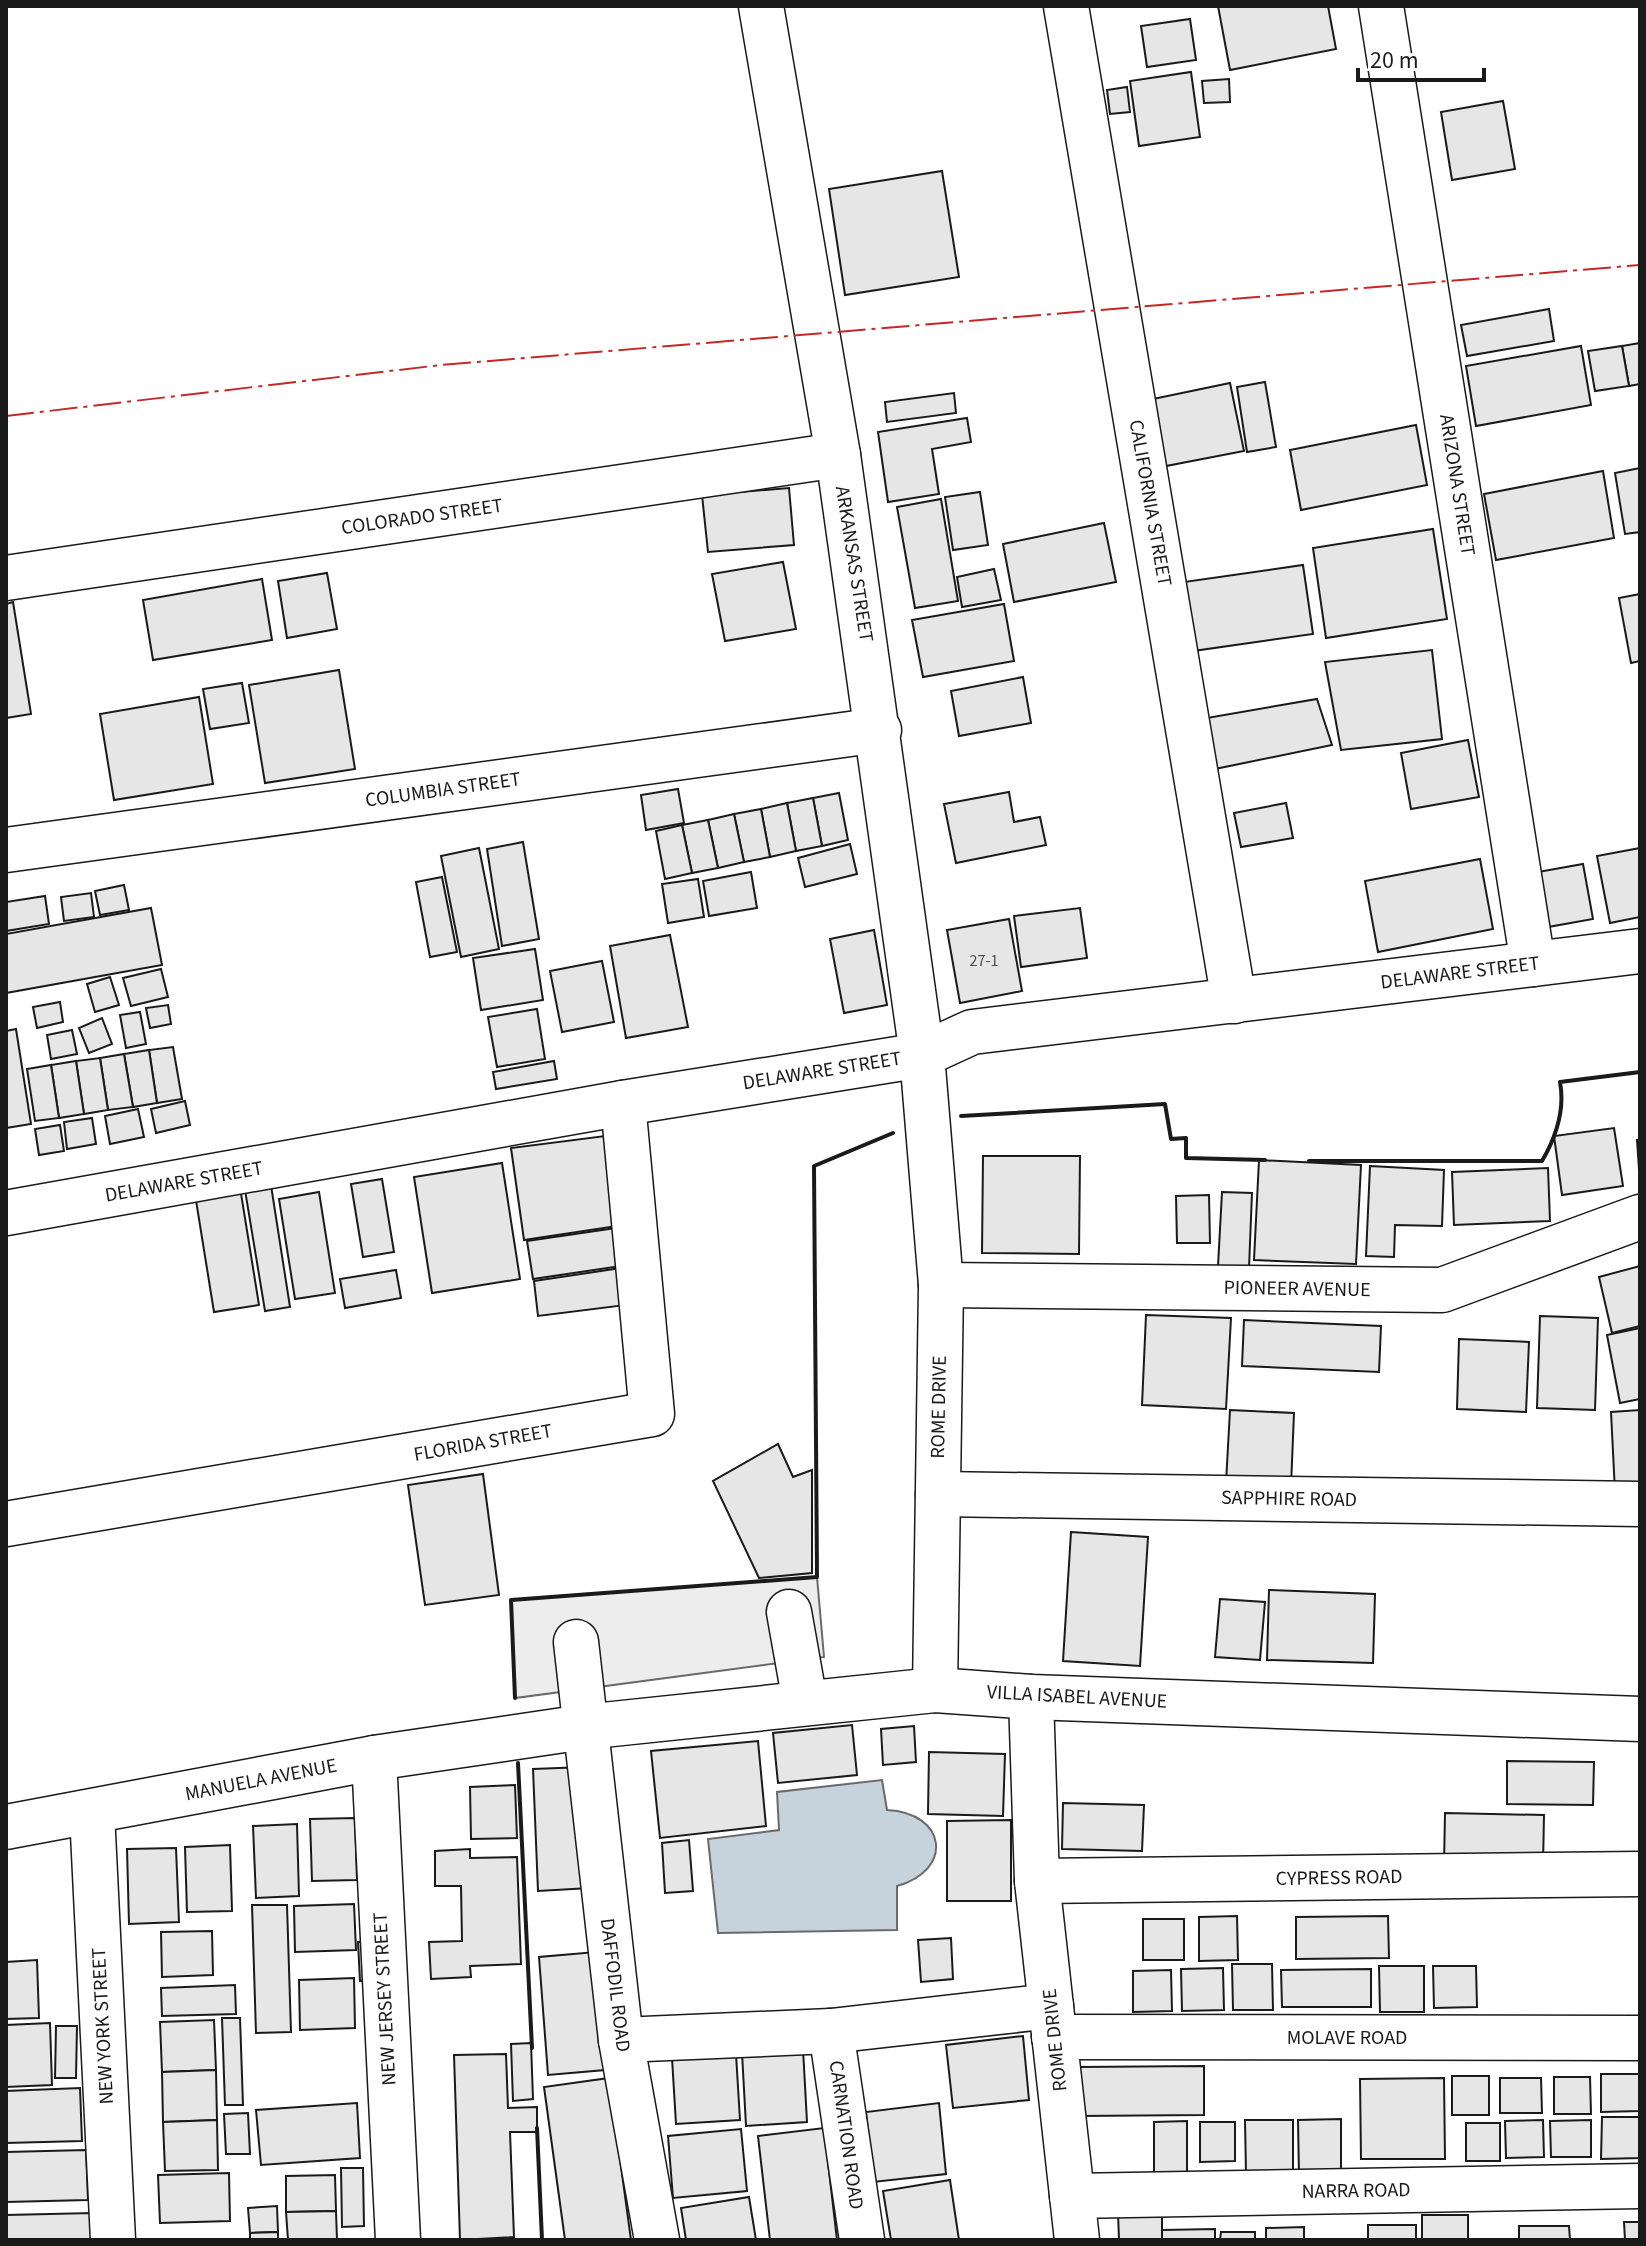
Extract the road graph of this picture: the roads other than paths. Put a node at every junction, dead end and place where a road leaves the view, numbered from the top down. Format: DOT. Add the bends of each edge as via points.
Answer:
graph roads {
  1 [pos="761,6"];
  2 [pos="1066,6"];
  3 [pos="1381,6"];
  4 [pos="838,455"];
  5 [pos="6,578"];
  6 [pos="879,730"];
  7 [pos="6,850"];
  8 [pos="1640,951"];
  9 [pos="1533,964"];
  10 [pos="1234,1001"];
  11 [pos="922,1055"];
  12 [pos="623,1103"];
  13 [pos="927,1125"];
  14 [pos="6,1213"];
  15 [pos="1640,1217"];
  16 [pos="941,1285"];
  17 [pos="938,1494"];
  18 [pos="1640,1504"];
  19 [pos="6,1524"];
  20 [pos="789,1612"];
  21 [pos="576,1642"];
  22 [pos="935,1690"];
  23 [pos="1031,1697"];
  24 [pos="805,1702"];
  25 [pos="1640,1719"];
  26 [pos="584,1727"];
  27 [pos="517,1737"];
  28 [pos="374,1758"];
  29 [pos="92,1813"];
  30 [pos="6,1827"];
  31 [pos="1640,1874"];
  32 [pos="1037,1881"];
  33 [pos="1052,2022"];
  34 [pos="831,2031"];
  35 [pos="1640,2038"];
  36 [pos="621,2040"];
  37 [pos="1640,2186"];
  38 [pos="1072,2196"];
  39 [pos="113,2240"];
  40 [pos="398,2240"];
  41 [pos="657,2240"];
  42 [pos="862,2240"];
  43 [pos="1077,2240"];
  1 -- 4 [label="street, ARKANSAS STREET"];
  2 -- 10 [label="street, CALIFORNIA STREET"];
  3 -- 9 [label="street, ARIZONA STREET"];
  4 -- 5 [label="street, COLORADO STREET"];
  4 -- 6 [label="street, ARKANSAS STREET"];
  6 -- 7 [label="street, COLUMBIA STREET"];
  6 -- 11 [label="street, ARKANSAS STREET"];
  8 -- 9 [label="street, DELAWARE STREET"];
  9 -- 10 [label="street, DELAWARE STREET"];
  10 -- 11 [label="street, DELAWARE STREET" via="972,1032"];
  11 -- 12 [label="street, DELAWARE STREET"];
  11 -- 13 [label="street, ARKANSAS STREET"];
  12 -- 14 [label="street, DELAWARE STREET"];
  12 -- 19 [label="street, FLORIDA STREET" via="652,1414"];
  13 -- 16 [label="street, ROME DRIVE"];
  15 -- 16 [label="street, PIONEER AVENUE" via="1442,1290"];
  16 -- 17 [label="street, ROME DRIVE"];
  17 -- 18 [label="street, SAPPHIRE ROAD"];
  17 -- 22 [label="street, ROME DRIVE"];
  20 -- 24 [label="street"];
  21 -- 26 [label="street, DAFFODIL ROAD"];
  22 -- 23 [label="street, VILLA ISABEL AVENUE"];
  22 -- 24 [label="street, VILLA ISABEL AVENUE"];
  23 -- 25 [label="street, VILLA ISABEL AVENUE"];
  23 -- 32 [label="street, ROME DRIVE"];
  24 -- 26 [label="street, VILLA ISABEL AVENUE"];
  26 -- 27 [label="street, VILLA ISABEL AVENUE"];
  26 -- 36 [label="street, DAFFODIL ROAD"];
  27 -- 28 [label="street, MANUELA AVENUE"];
  28 -- 29 [label="street, MANUELA AVENUE"];
  28 -- 40 [label="street, NEW JERSEY STREET"];
  29 -- 30 [label="street, MANUELA AVENUE"];
  29 -- 39 [label="street, NEW YORK STREET"];
  31 -- 32 [label="street, CYPRESS ROAD"];
  32 -- 33 [label="street, ROME DRIVE"];
  33 -- 34 [label="street, MOLAVE ROAD"];
  33 -- 35 [label="street, MOLAVE ROAD"];
  33 -- 38 [label="street, ROME DRIVE"];
  34 -- 36 [label="street, MOLAVE ROAD"];
  34 -- 42 [label="street, CARNATION ROAD"];
  36 -- 41 [label="street, DAFFODIL ROAD"];
  37 -- 38 [label="street, NARRA ROAD"];
  38 -- 43 [label="street, ROME DRIVE"];
}
